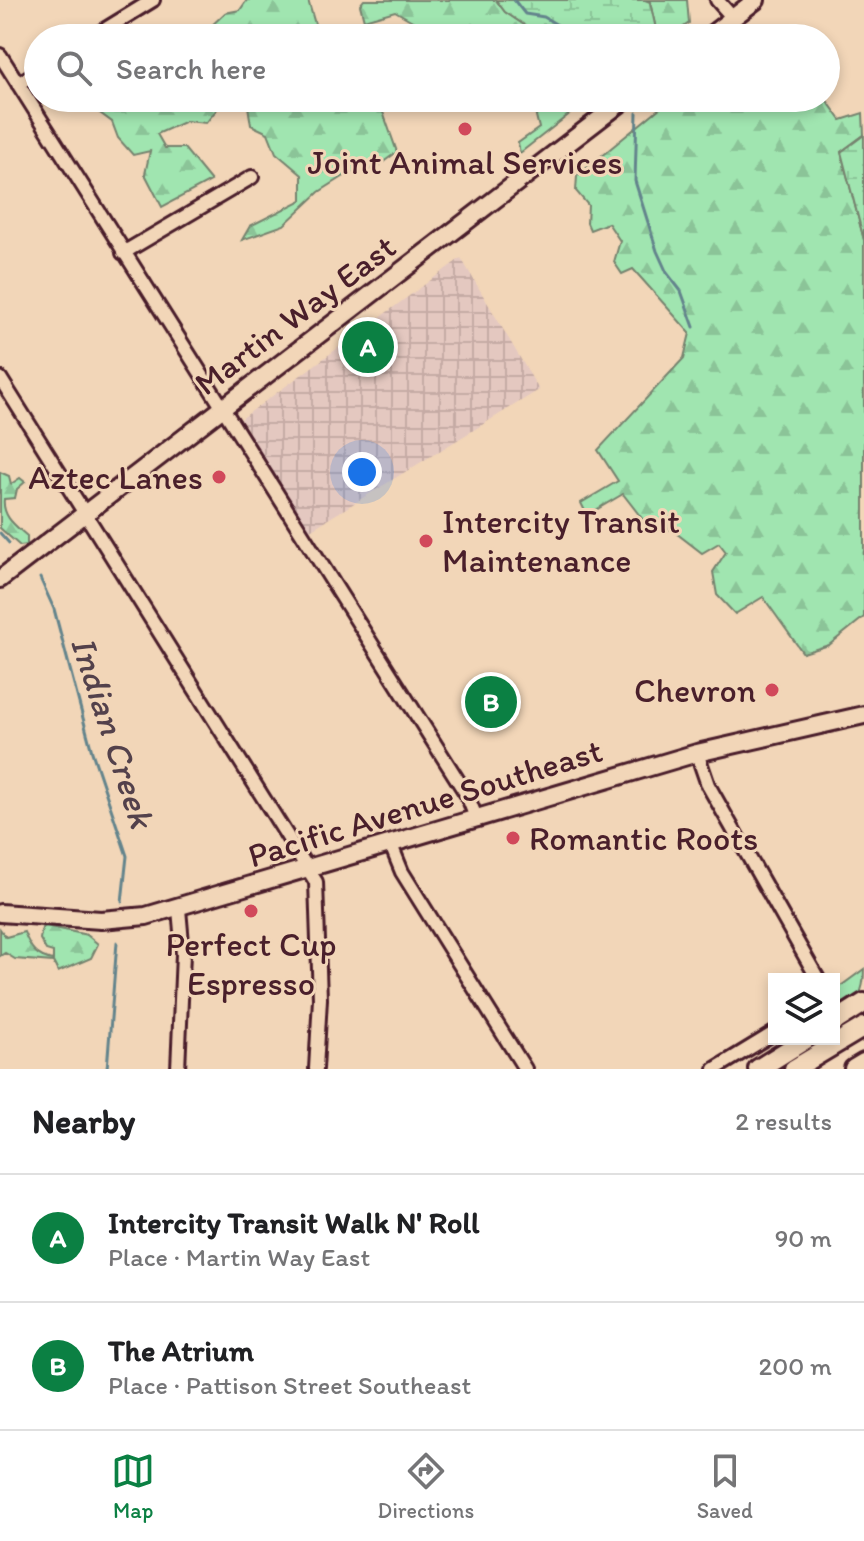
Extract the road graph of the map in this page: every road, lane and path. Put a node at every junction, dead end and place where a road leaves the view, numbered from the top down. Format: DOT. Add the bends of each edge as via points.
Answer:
graph roads {
  1 [pos="153,0"];
  2 [pos="717,0"];
  3 [pos="756,0"];
  4 [pos="733,18"];
  5 [pos="114,24"];
  6 [pos="725,24"];
  7 [pos="0,55"];
  8 [pos="24,80"];
  9 [pos="18,84"];
  10 [pos="24,94"];
  11 [pos="35,112"];
  12 [pos="609,112"];
  13 [pos="252,177"];
  14 [pos="123,253"];
  15 [pos="0,378"];
  16 [pos="221,409"];
  17 [pos="86,514"];
  18 [pos="0,579"];
  19 [pos="864,715"];
  20 [pos="697,753"];
  21 [pos="477,820"];
  22 [pos="391,845"];
  23 [pos="308,869"];
  24 [pos="179,909"];
  25 [pos="0,913"];
  26 [pos="815,973"];
  27 [pos="864,1003"];
  28 [pos="840,1018"];
  29 [pos="864,1027"];
  30 [pos="768,1037"];
  31 [pos="796,1045"];
  32 [pos="864,1063"];
  33 [pos="178,1069"];
  34 [pos="316,1069"];
  35 [pos="525,1069"];
  36 [pos="715,1069"];
  37 [pos="758,1069"];
  38 [pos="794,1069"];
  39 [pos="854,1069"];
  1 -- 5 [label="street"];
  2 -- 4 [label="street"];
  3 -- 4 [label="main road"];
  4 -- 6 [label="main road"];
  7 -- 9 [label="street"];
  8 -- 9 [label="street"];
  9 -- 10 [label="street"];
  11 -- 14 [label="street"];
  12 -- 16 [label="main road, Martin Way East"];
  13 -- 14 [label="street"];
  14 -- 16 [label="street"];
  15 -- 17 [label="street"];
  16 -- 17 [label="main road, Martin Way East"];
  16 -- 21 [label="street" via="467,795"];
  17 -- 18 [label="main road, Martin Way East"];
  17 -- 23 [label="street"];
  19 -- 20 [label="main road, Pacific Avenue Southeast"];
  20 -- 21 [label="main road, Pacific Avenue Southeast"];
  20 -- 26 [label="street" via="708,785"];
  21 -- 22 [label="main road, Pacific Avenue Southeast"];
  22 -- 23 [label="main road, Pacific Avenue Southeast"];
  22 -- 35 [label="street" via="402,872"];
  23 -- 24 [label="main road, Pacific Avenue Southeast"];
  23 -- 34 [label="street" via="319,891"];
  24 -- 25 [label="main road, Pacific Avenue Southeast" via="101,920"];
  24 -- 33 [label="street" via="183,954"];
  27 -- 28 [label="highway"];
  29 -- 38 [label="highway"];
  30 -- 36 [label="street"];
  31 -- 37 [label="highway"];
  32 -- 39 [label="highway"];
}
